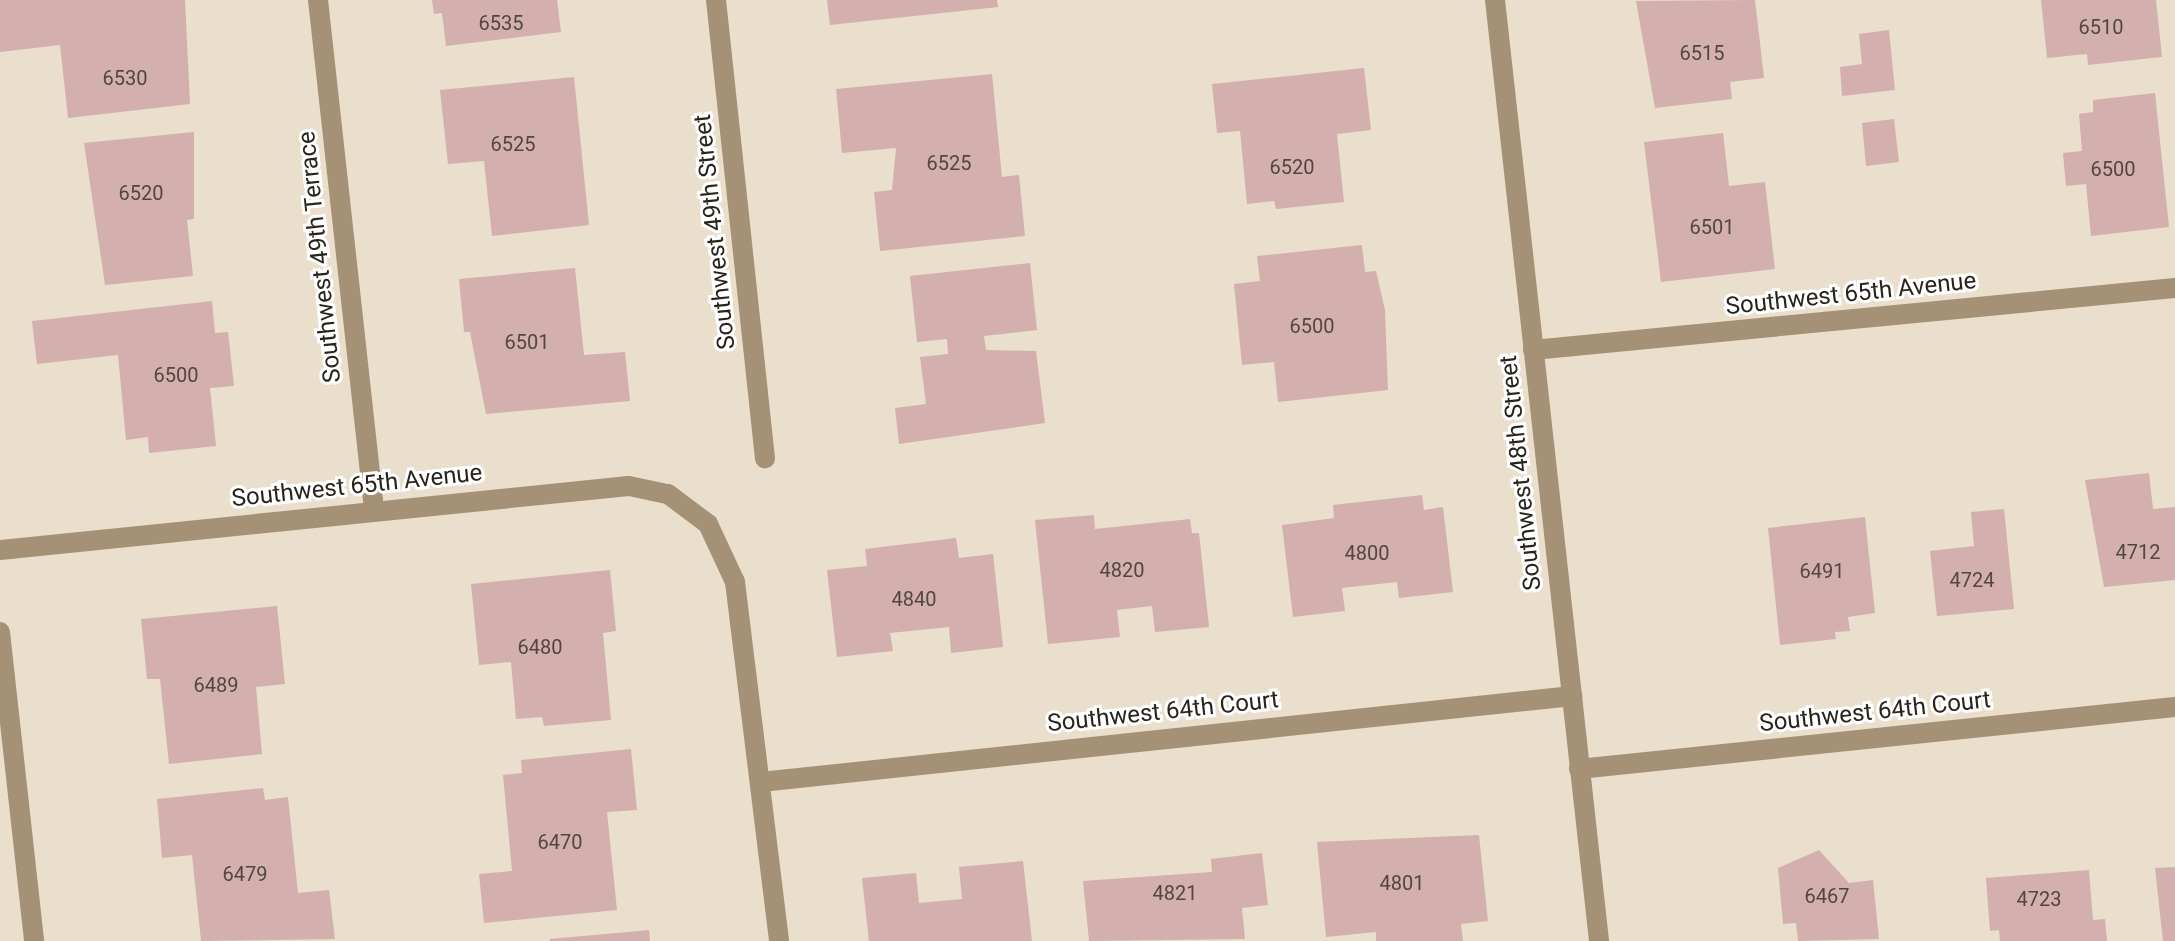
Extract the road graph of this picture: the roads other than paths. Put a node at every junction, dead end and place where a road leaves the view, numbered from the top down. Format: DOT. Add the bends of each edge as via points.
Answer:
graph roads {
  1 [pos="318,0"];
  2 [pos="716,0"];
  3 [pos="1495,0"];
  4 [pos="2175,288"];
  5 [pos="1533,350"];
  6 [pos="765,458"];
  7 [pos="374,509"];
  8 [pos="0,550"];
  9 [pos="0,632"];
  10 [pos="1572,696"];
  11 [pos="2175,707"];
  12 [pos="1579,769"];
  13 [pos="761,782"];
  14 [pos="34,941"];
  15 [pos="779,941"];
  16 [pos="1599,941"];
  1 -- 7 [label="street, Southwest 49th Terrace"];
  2 -- 6 [label="street, Southwest 49th Street"];
  3 -- 5 [label="street, Southwest 48th Street"];
  4 -- 5 [label="street, Southwest 65th Avenue"];
  5 -- 10 [label="street, Southwest 48th Street"];
  7 -- 8 [label="street, Southwest 65th Avenue"];
  7 -- 13 [label="street, Southwest 65th Avenue" via="629,486 668,494 708,524 740,604"];
  9 -- 14 [label="street"];
  10 -- 12 [label="street, Southwest 48th Street"];
  10 -- 13 [label="street, Southwest 64th Court"];
  11 -- 12 [label="street, Southwest 64th Court"];
  12 -- 16 [label="street, Southwest 48th Street"];
  13 -- 15 [label="street"];
}
